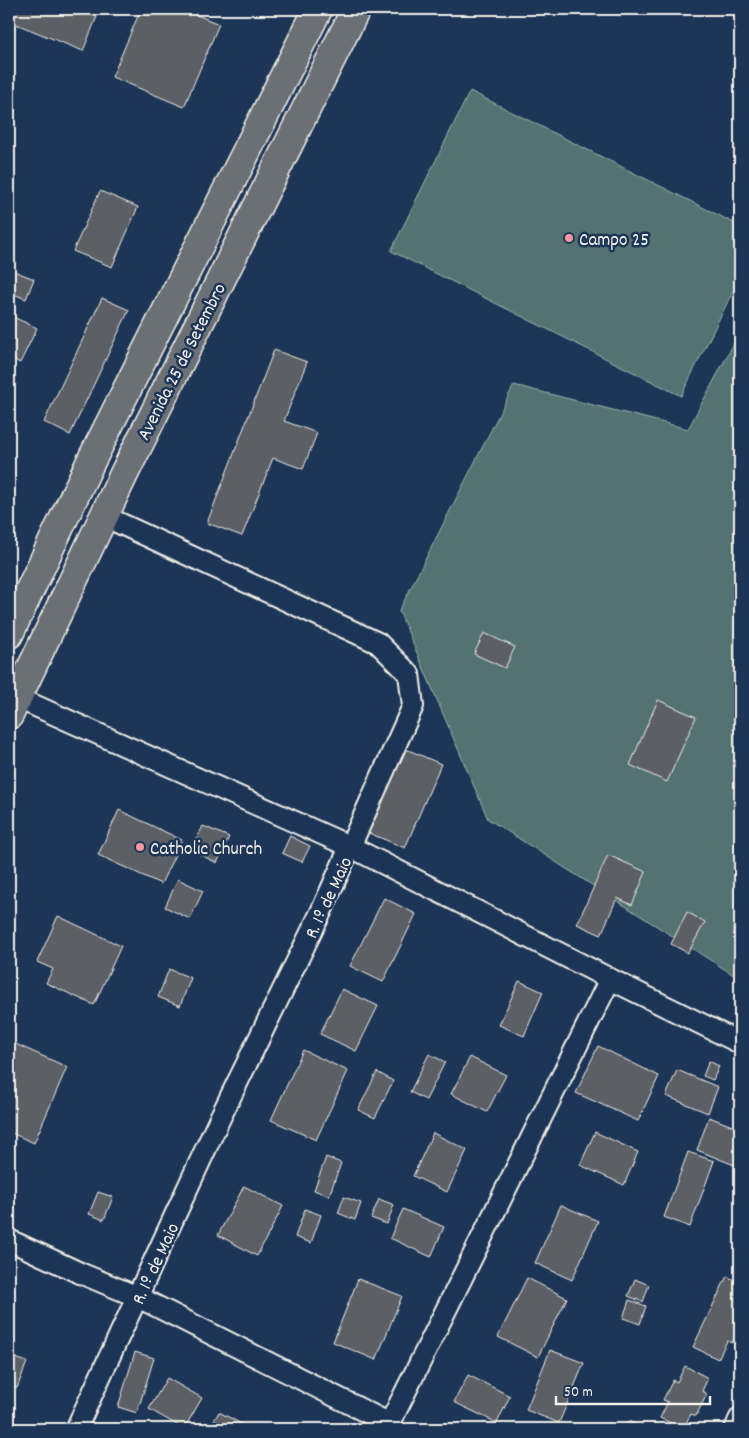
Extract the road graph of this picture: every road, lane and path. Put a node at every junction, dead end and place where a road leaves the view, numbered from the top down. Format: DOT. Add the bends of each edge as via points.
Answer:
graph roads {
  1 [pos="318,9"];
  2 [pos="356,9"];
  3 [pos="91,461"];
  4 [pos="124,474"];
  5 [pos="104,516"];
  6 [pos="9,634"];
  7 [pos="11,702"];
  8 [pos="351,846"];
  9 [pos="610,979"];
  10 [pos="740,1043"];
  11 [pos="9,1240"];
  12 [pos="138,1297"];
  13 [pos="740,1418"];
  14 [pos="388,1427"];
  15 [pos="76,1429"];
  16 [pos="735,1429"];
  1 -- 3 [label="highway, Avenida 25 de Setembro"];
  2 -- 4 [label="highway, Avenida 25 de Setembro"];
  3 -- 4 [label="highway"];
  3 -- 6 [label="highway, Avenida 25 de Setembro"];
  4 -- 5 [label="highway, Avenida 25 de Setembro"];
  5 -- 7 [label="highway, Avenida 25 de Setembro"];
  5 -- 8 [label="street, R. 1º de Maio" via="378,643 409,674 413,706"];
  7 -- 8 [label="street"];
  8 -- 9 [label="street"];
  8 -- 12 [label="street, R. 1º de Maio"];
  9 -- 10 [label="street"];
  9 -- 14 [label="street"];
  11 -- 12 [label="street"];
  12 -- 14 [label="street"];
  12 -- 15 [label="street, R. 1º de Maio"];
  13 -- 16 [label="street"];
}
